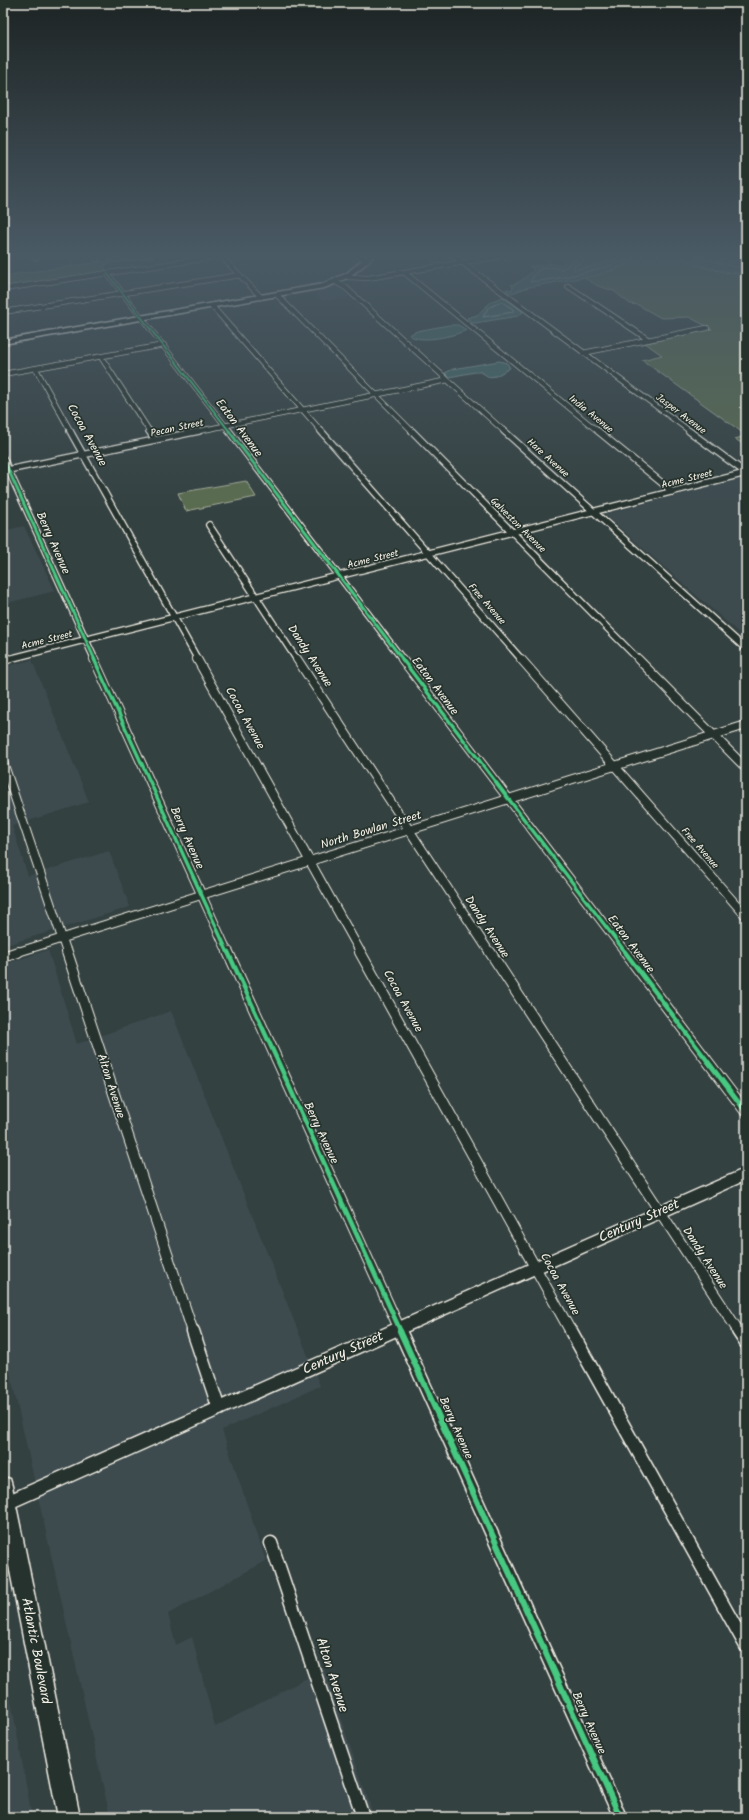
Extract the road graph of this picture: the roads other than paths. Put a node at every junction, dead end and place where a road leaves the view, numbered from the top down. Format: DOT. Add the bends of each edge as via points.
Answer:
graph roads {
  1 [pos="15,340"];
  2 [pos="160,340"];
  3 [pos="242,340"];
  4 [pos="322,340"];
  5 [pos="403,340"];
  6 [pos="487,340"];
  7 [pos="565,340"];
  8 [pos="649,340"];
  9 [pos="3,342"];
  10 [pos="164,345"];
  11 [pos="583,353"];
  12 [pos="101,357"];
  13 [pos="36,368"];
  14 [pos="3,374"];
  15 [pos="448,380"];
  16 [pos="377,395"];
  17 [pos="303,410"];
  18 [pos="225,426"];
  19 [pos="155,440"];
  20 [pos="85,455"];
  21 [pos="3,458"];
  22 [pos="6,471"];
  23 [pos="746,473"];
  24 [pos="673,492"];
  25 [pos="595,512"];
  26 [pos="209,525"];
  27 [pos="513,533"];
  28 [pos="430,554"];
  29 [pos="340,576"];
  30 [pos="257,597"];
  31 [pos="176,618"];
  32 [pos="86,640"];
  33 [pos="746,649"];
  34 [pos="3,660"];
  35 [pos="746,725"];
  36 [pos="714,736"];
  37 [pos="3,762"];
  38 [pos="615,766"];
  39 [pos="746,768"];
  40 [pos="508,799"];
  41 [pos="409,830"];
  42 [pos="311,861"];
  43 [pos="202,895"];
  44 [pos="746,916"];
  45 [pos="62,939"];
  46 [pos="3,957"];
  47 [pos="746,1112"];
  48 [pos="746,1174"];
  49 [pos="660,1212"];
  50 [pos="537,1267"];
  51 [pos="400,1328"];
  52 [pos="746,1343"];
  53 [pos="219,1409"];
  54 [pos="5,1494"];
  55 [pos="271,1544"];
  56 [pos="746,1646"];
  57 [pos="69,1817"];
  58 [pos="363,1817"];
  59 [pos="620,1817"];
  1 -- 9 [label="main road"];
  2 -- 10 [label="street, Eaton Avenue"];
  3 -- 17 [label="street, Free Avenue"];
  4 -- 16 [label="street, Galveston Avenue"];
  5 -- 15 [label="street, Hare Avenue"];
  6 -- 24 [label="street, India Avenue"];
  7 -- 11 [label="street, Jasper Avenue"];
  8 -- 11 [label="street"];
  10 -- 12 [label="street"];
  10 -- 18 [label="street, Eaton Avenue"];
  11 -- 23 [label="street, Jasper Avenue"];
  12 -- 13 [label="street"];
  12 -- 19 [label="street"];
  13 -- 14 [label="street"];
  13 -- 20 [label="street, Cocoa Avenue"];
  15 -- 16 [label="street, Pecan Street"];
  15 -- 25 [label="street, Hare Avenue"];
  16 -- 17 [label="street, Pecan Street"];
  16 -- 27 [label="street, Galveston Avenue"];
  17 -- 18 [label="street, Pecan Street"];
  17 -- 28 [label="street, Free Avenue"];
  18 -- 19 [label="street, Pecan Street"];
  18 -- 29 [label="street, Eaton Avenue"];
  19 -- 20 [label="street, Pecan Street"];
  20 -- 22 [label="street, Pecan Street"];
  20 -- 31 [label="street, Cocoa Avenue"];
  21 -- 22 [label="street, Berry Avenue"];
  22 -- 32 [label="street, Berry Avenue"];
  23 -- 24 [label="street, Acme Street"];
  24 -- 25 [label="street, Acme Street"];
  25 -- 27 [label="street, Acme Street"];
  25 -- 33 [label="street, Hare Avenue"];
  26 -- 30 [label="street, Dandy Avenue"];
  27 -- 28 [label="street, Acme Street"];
  27 -- 36 [label="street, Galveston Avenue"];
  28 -- 29 [label="street, Acme Street"];
  28 -- 38 [label="street, Free Avenue"];
  29 -- 30 [label="street, Acme Street"];
  29 -- 40 [label="street, Eaton Avenue"];
  30 -- 31 [label="street, Acme Street"];
  30 -- 41 [label="street, Dandy Avenue"];
  31 -- 32 [label="street, Acme Street"];
  31 -- 42 [label="street, Cocoa Avenue"];
  32 -- 34 [label="street, Acme Street"];
  32 -- 43 [label="street, Berry Avenue"];
  35 -- 36 [label="street, North Bowlan Street"];
  36 -- 38 [label="street, North Bowlan Street"];
  36 -- 39 [label="street, Galveston Avenue"];
  37 -- 45 [label="street, Alton Avenue"];
  38 -- 40 [label="street, North Bowlan Street"];
  38 -- 44 [label="street, Free Avenue"];
  40 -- 41 [label="street, North Bowlan Street"];
  40 -- 47 [label="street, Eaton Avenue"];
  41 -- 42 [label="street, North Bowlan Street"];
  41 -- 49 [label="street, Dandy Avenue"];
  42 -- 43 [label="street, North Bowlan Street"];
  42 -- 50 [label="street, Cocoa Avenue"];
  43 -- 45 [label="street, North Bowlan Street"];
  43 -- 51 [label="street, Berry Avenue"];
  45 -- 46 [label="street, North Bowlan Street"];
  45 -- 53 [label="street, Alton Avenue"];
  48 -- 49 [label="street, Century Street"];
  49 -- 50 [label="street, Century Street"];
  49 -- 52 [label="street, Dandy Avenue"];
  50 -- 51 [label="street, Century Street"];
  50 -- 56 [label="street, Cocoa Avenue"];
  51 -- 53 [label="street, Century Street"];
  51 -- 59 [label="street, Berry Avenue"];
  53 -- 54 [label="street, Century Street"];
  54 -- 57 [label="main road, Atlantic Boulevard"];
  55 -- 58 [label="street, Alton Avenue"];
}
